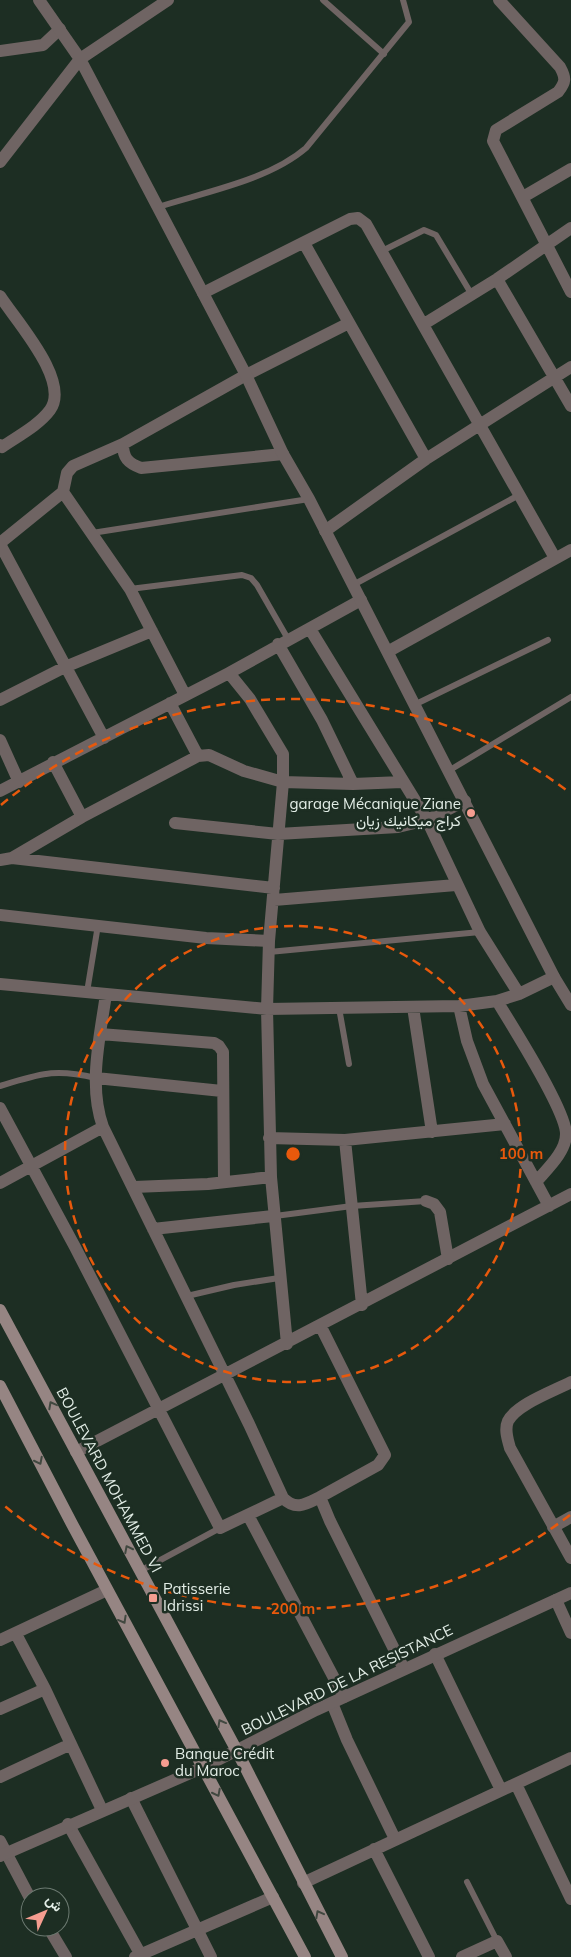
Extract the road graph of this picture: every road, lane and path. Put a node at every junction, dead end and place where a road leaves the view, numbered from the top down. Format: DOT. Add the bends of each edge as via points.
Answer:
graph roads {
  1 [pos="39,0"];
  2 [pos="322,0"];
  3 [pos="403,0"];
  4 [pos="499,0"];
  5 [pos="163,1"];
  6 [pos="60,29"];
  7 [pos="0,51"];
  8 [pos="384,54"];
  9 [pos="80,58"];
  10 [pos="568,82"];
  11 [pos="0,162"];
  12 [pos="571,169"];
  13 [pos="523,197"];
  14 [pos="158,207"];
  15 [pos="571,228"];
  16 [pos="304,243"];
  17 [pos="546,243"];
  18 [pos="382,251"];
  19 [pos="497,279"];
  20 [pos="571,292"];
  21 [pos="203,293"];
  22 [pos="472,295"];
  23 [pos="0,296"];
  24 [pos="349,323"];
  25 [pos="424,324"];
  26 [pos="571,367"];
  27 [pos="246,375"];
  28 [pos="554,377"];
  29 [pos="571,406"];
  30 [pos="480,427"];
  31 [pos="123,444"];
  32 [pos="1,447"];
  33 [pos="283,454"];
  34 [pos="426,459"];
  35 [pos="64,492"];
  36 [pos="519,495"];
  37 [pos="309,499"];
  38 [pos="325,531"];
  39 [pos="92,533"];
  40 [pos="0,544"];
  41 [pos="571,550"];
  42 [pos="555,558"];
  43 [pos="353,585"];
  44 [pos="130,589"];
  45 [pos="361,600"];
  46 [pos="310,629"];
  47 [pos="152,632"];
  48 [pos="548,640"];
  49 [pos="283,642"];
  50 [pos="389,651"];
  51 [pos="65,667"];
  52 [pos="229,673"];
  53 [pos="185,695"];
  54 [pos="571,697"];
  55 [pos="0,700"];
  56 [pos="170,703"];
  57 [pos="416,704"];
  58 [pos="104,738"];
  59 [pos="0,740"];
  60 [pos="198,756"];
  61 [pos="53,762"];
  62 [pos="450,770"];
  63 [pos="19,782"];
  64 [pos="284,782"];
  65 [pos="402,782"];
  66 [pos="353,784"];
  67 [pos="0,790"];
  68 [pos="465,801"];
  69 [pos="82,817"];
  70 [pos="427,820"];
  71 [pos="175,823"];
  72 [pos="278,834"];
  73 [pos="6,859"];
  74 [pos="456,885"];
  75 [pos="274,894"];
  76 [pos="0,916"];
  77 [pos="98,925"];
  78 [pos="480,932"];
  79 [pos="270,947"];
  80 [pos="554,976"];
  81 [pos="0,984"];
  82 [pos="87,992"];
  83 [pos="106,994"];
  84 [pos="519,994"];
  85 [pos="497,1001"];
  86 [pos="571,1005"];
  87 [pos="459,1006"];
  88 [pos="413,1007"];
  89 [pos="339,1008"];
  90 [pos="267,1009"];
  91 [pos="100,1034"];
  92 [pos="349,1064"];
  93 [pos="96,1078"];
  94 [pos="0,1086"];
  95 [pos="222,1091"];
  96 [pos="0,1108"];
  97 [pos="505,1124"];
  98 [pos="103,1127"];
  99 [pos="432,1132"];
  100 [pos="270,1138"];
  101 [pos="345,1140"];
  102 [pos="30,1166"];
  103 [pos="271,1177"];
  104 [pos="224,1182"];
  105 [pos="536,1182"];
  106 [pos="0,1183"];
  107 [pos="134,1187"];
  108 [pos="571,1194"];
  109 [pos="426,1201"];
  110 [pos="352,1206"];
  111 [pos="549,1206"];
  112 [pos="273,1216"];
  113 [pos="153,1229"];
  114 [pos="448,1259"];
  115 [pos="280,1278"];
  116 [pos="186,1296"];
  117 [pos="362,1305"];
  118 [pos="0,1310"];
  119 [pos="321,1327"];
  120 [pos="287,1344"];
  121 [pos="225,1375"];
  122 [pos="571,1382"];
  123 [pos="0,1386"];
  124 [pos="157,1409"];
  125 [pos="76,1452"];
  126 [pos="320,1497"];
  127 [pos="284,1498"];
  128 [pos="248,1515"];
  129 [pos="571,1517"];
  130 [pos="553,1527"];
  131 [pos="220,1528"];
  132 [pos="571,1558"];
  133 [pos="139,1571"];
  134 [pos="107,1590"];
  135 [pos="571,1593"];
  136 [pos="556,1600"];
  137 [pos="571,1633"];
  138 [pos="16,1634"];
  139 [pos="0,1640"];
  140 [pos="435,1654"];
  141 [pos="404,1669"];
  142 [pos="45,1690"];
  143 [pos="344,1697"];
  144 [pos="332,1703"];
  145 [pos="0,1709"];
  146 [pos="71,1744"];
  147 [pos="237,1751"];
  148 [pos="571,1758"];
  149 [pos="204,1767"];
  150 [pos="0,1777"];
  151 [pos="516,1784"];
  152 [pos="501,1790"];
  153 [pos="131,1798"];
  154 [pos="102,1810"];
  155 [pos="68,1824"];
  156 [pos="395,1839"];
  157 [pos="0,1841"];
  158 [pos="374,1849"];
  159 [pos="3,1854"];
  160 [pos="467,1882"];
  161 [pos="303,1883"];
  162 [pos="23,1887"];
  163 [pos="273,1897"];
  164 [pos="571,1899"];
  165 [pos="196,1929"];
  166 [pos="54,1937"];
  167 [pos="497,1941"];
  168 [pos="139,1956"];
  169 [pos="66,1957"];
  170 [pos="211,1957"];
  171 [pos="305,1957"];
  172 [pos="342,1957"];
  173 [pos="429,1957"];
  174 [pos="462,1957"];
  175 [pos="506,1957"];
  1 -- 6 [label="street"];
  2 -- 8 [label="lane"];
  3 -- 8 [label="lane" via="409,22"];
  4 -- 10 [label="street" via="560,67"];
  5 -- 9 [label="street"];
  6 -- 7 [label="street" via="43,45"];
  6 -- 9 [label="street"];
  8 -- 14 [label="lane" via="295,157 243,180"];
  9 -- 11 [label="street"];
  9 -- 14 [label="street"];
  10 -- 13 [label="street" via="558,92 496,130 493,136"];
  12 -- 13 [label="street"];
  13 -- 17 [label="street"];
  14 -- 21 [label="street"];
  15 -- 17 [label="street"];
  16 -- 18 [label="street" via="358,218 366,224"];
  16 -- 21 [label="street"];
  16 -- 24 [label="street"];
  17 -- 19 [label="street"];
  17 -- 20 [label="street"];
  18 -- 22 [label="lane" via="424,230 430,231 436,235"];
  18 -- 25 [label="street"];
  19 -- 22 [label="street"];
  19 -- 28 [label="street"];
  21 -- 27 [label="street"];
  22 -- 25 [label="street"];
  23 -- 32 [label="street" via="51,371 56,395 52,409 42,419"];
  24 -- 27 [label="street"];
  24 -- 34 [label="street"];
  25 -- 30 [label="street"];
  26 -- 28 [label="street"];
  27 -- 31 [label="street"];
  27 -- 33 [label="street"];
  28 -- 29 [label="street"];
  28 -- 30 [label="street"];
  30 -- 34 [label="street"];
  30 -- 36 [label="street"];
  31 -- 33 [label="street" via="123,454 130,464 141,468"];
  31 -- 35 [label="street" via="73,466 67,473"];
  33 -- 37 [label="street"];
  34 -- 38 [label="street"];
  35 -- 39 [label="street"];
  35 -- 40 [label="street"];
  36 -- 42 [label="street"];
  36 -- 43 [label="lane"];
  37 -- 38 [label="street"];
  37 -- 39 [label="lane"];
  38 -- 43 [label="street"];
  39 -- 44 [label="street"];
  40 -- 51 [label="street"];
  41 -- 42 [label="street"];
  42 -- 50 [label="street"];
  43 -- 45 [label="street"];
  44 -- 47 [label="street"];
  44 -- 49 [label="lane" via="242,574 257,585"];
  45 -- 46 [label="street"];
  45 -- 50 [label="street"];
  46 -- 49 [label="street"];
  46 -- 65 [label="street"];
  47 -- 51 [label="street"];
  47 -- 53 [label="street"];
  48 -- 57 [label="lane"];
  49 -- 52 [label="street"];
  49 -- 66 [label="street"];
  50 -- 57 [label="street"];
  51 -- 55 [label="street"];
  51 -- 58 [label="street"];
  52 -- 53 [label="street"];
  52 -- 64 [label="street" via="250,699 283,754"];
  53 -- 56 [label="street"];
  54 -- 62 [label="lane"];
  56 -- 58 [label="street"];
  56 -- 60 [label="street"];
  57 -- 62 [label="street"];
  58 -- 61 [label="street"];
  59 -- 63 [label="street"];
  60 -- 64 [label="street" via="209,755 244,772"];
  60 -- 69 [label="street"];
  61 -- 63 [label="street"];
  61 -- 69 [label="street"];
  62 -- 68 [label="street"];
  63 -- 67 [label="street"];
  64 -- 66 [label="street"];
  64 -- 72 [label="street"];
  65 -- 66 [label="street"];
  65 -- 70 [label="street"];
  68 -- 70 [label="street"];
  68 -- 80 [label="street"];
  69 -- 73 [label="street"];
  70 -- 72 [label="street" via="398,827"];
  70 -- 74 [label="street"];
  71 -- 72 [label="street"];
  72 -- 75 [label="street"];
  73 -- 75 [label="street"];
  74 -- 75 [label="street"];
  74 -- 78 [label="street"];
  75 -- 79 [label="street"];
  76 -- 77 [label="street"];
  77 -- 79 [label="street"];
  77 -- 82 [label="lane"];
  78 -- 79 [label="lane"];
  78 -- 84 [label="street"];
  79 -- 90 [label="street"];
  80 -- 84 [label="street"];
  80 -- 86 [label="street"];
  81 -- 82 [label="street"];
  82 -- 83 [label="street"];
  83 -- 90 [label="street"];
  83 -- 91 [label="street"];
  84 -- 85 [label="street"];
  85 -- 87 [label="street"];
  85 -- 105 [label="street" via="552,1098 566,1134 554,1161"];
  87 -- 88 [label="street"];
  87 -- 97 [label="street" via="467,1041 483,1084"];
  88 -- 89 [label="street"];
  88 -- 99 [label="street"];
  89 -- 90 [label="street"];
  89 -- 92 [label="lane"];
  90 -- 100 [label="street"];
  91 -- 93 [label="street"];
  91 -- 95 [label="street" via="217,1044 223,1052"];
  93 -- 94 [label="lane" via="57,1072"];
  93 -- 95 [label="street"];
  93 -- 98 [label="street" via="98,1110"];
  95 -- 104 [label="street"];
  96 -- 102 [label="street"];
  97 -- 99 [label="street"];
  97 -- 105 [label="street"];
  98 -- 102 [label="street"];
  98 -- 107 [label="street"];
  99 -- 101 [label="street"];
  100 -- 101 [label="street"];
  100 -- 103 [label="street"];
  101 -- 110 [label="street"];
  102 -- 106 [label="street"];
  102 -- 124 [label="street"];
  103 -- 104 [label="street"];
  103 -- 112 [label="street"];
  104 -- 107 [label="street"];
  105 -- 111 [label="street"];
  107 -- 113 [label="street"];
  108 -- 111 [label="street"];
  109 -- 110 [label="lane"];
  109 -- 114 [label="street" via="434,1204 440,1212"];
  110 -- 112 [label="lane"];
  110 -- 117 [label="street"];
  111 -- 114 [label="street"];
  112 -- 113 [label="street"];
  112 -- 115 [label="street"];
  113 -- 116 [label="street"];
  114 -- 117 [label="street"];
  115 -- 116 [label="lane"];
  115 -- 120 [label="street"];
  116 -- 121 [label="street"];
  117 -- 119 [label="street"];
  125 -- 118 [label="main road, BOULEVARD MOHAMMED VI, one-way"];
  119 -- 120 [label="street"];
  119 -- 126 [label="street" via="385,1455 374,1468"];
  120 -- 121 [label="street"];
  121 -- 124 [label="street"];
  121 -- 127 [label="street"];
  122 -- 130 [label="street" via="517,1410 508,1422 506,1432 510,1448"];
  123 -- 134 [label="main road, one-way"];
  124 -- 125 [label="street"];
  124 -- 131 [label="street"];
  133 -- 125 [label="main road, BOULEVARD MOHAMMED VI, one-way"];
  126 -- 127 [label="street" via="300,1506"];
  126 -- 141 [label="street"];
  127 -- 128 [label="street"];
  128 -- 131 [label="street"];
  128 -- 143 [label="street"];
  129 -- 130 [label="street"];
  130 -- 132 [label="street"];
  131 -- 133 [label="lane"];
  147 -- 133 [label="main road, BOULEVARD MOHAMMED VI, one-way"];
  134 -- 138 [label="street"];
  134 -- 149 [label="main road, one-way"];
  135 -- 136 [label="street, BOULEVARD DE LA RESISTANCE"];
  136 -- 137 [label="street"];
  136 -- 140 [label="street, BOULEVARD DE LA RESISTANCE"];
  138 -- 139 [label="street"];
  138 -- 142 [label="street"];
  140 -- 141 [label="street, BOULEVARD DE LA RESISTANCE"];
  140 -- 152 [label="street"];
  141 -- 143 [label="street, BOULEVARD DE LA RESISTANCE"];
  142 -- 145 [label="street"];
  142 -- 146 [label="street"];
  143 -- 144 [label="street, BOULEVARD DE LA RESISTANCE"];
  144 -- 147 [label="street, BOULEVARD DE LA RESISTANCE"];
  144 -- 156 [label="street"];
  146 -- 150 [label="street"];
  146 -- 154 [label="street"];
  147 -- 149 [label="street, BOULEVARD DE LA RESISTANCE"];
  147 -- 161 [label="main road, BOULEVARD MOHAMMED VI"];
  148 -- 151 [label="street"];
  149 -- 153 [label="street, BOULEVARD DE LA RESISTANCE"];
  149 -- 163 [label="main road, one-way"];
  151 -- 152 [label="street"];
  151 -- 164 [label="street"];
  152 -- 156 [label="street"];
  153 -- 154 [label="street, BOULEVARD DE LA RESISTANCE"];
  153 -- 165 [label="street"];
  154 -- 155 [label="street, BOULEVARD DE LA RESISTANCE"];
  155 -- 159 [label="street, BOULEVARD DE LA RESISTANCE"];
  155 -- 168 [label="street"];
  156 -- 158 [label="street"];
  157 -- 159 [label="street"];
  158 -- 161 [label="street"];
  158 -- 173 [label="street"];
  159 -- 162 [label="street"];
  160 -- 167 [label="lane"];
  172 -- 161 [label="main road, BOULEVARD MOHAMMED VI, one-way"];
  163 -- 165 [label="street"];
  163 -- 171 [label="main road"];
  165 -- 168 [label="street"];
  165 -- 170 [label="street"];
  166 -- 169 [label="street"];
  167 -- 174 [label="street"];
  167 -- 175 [label="street"];
}
